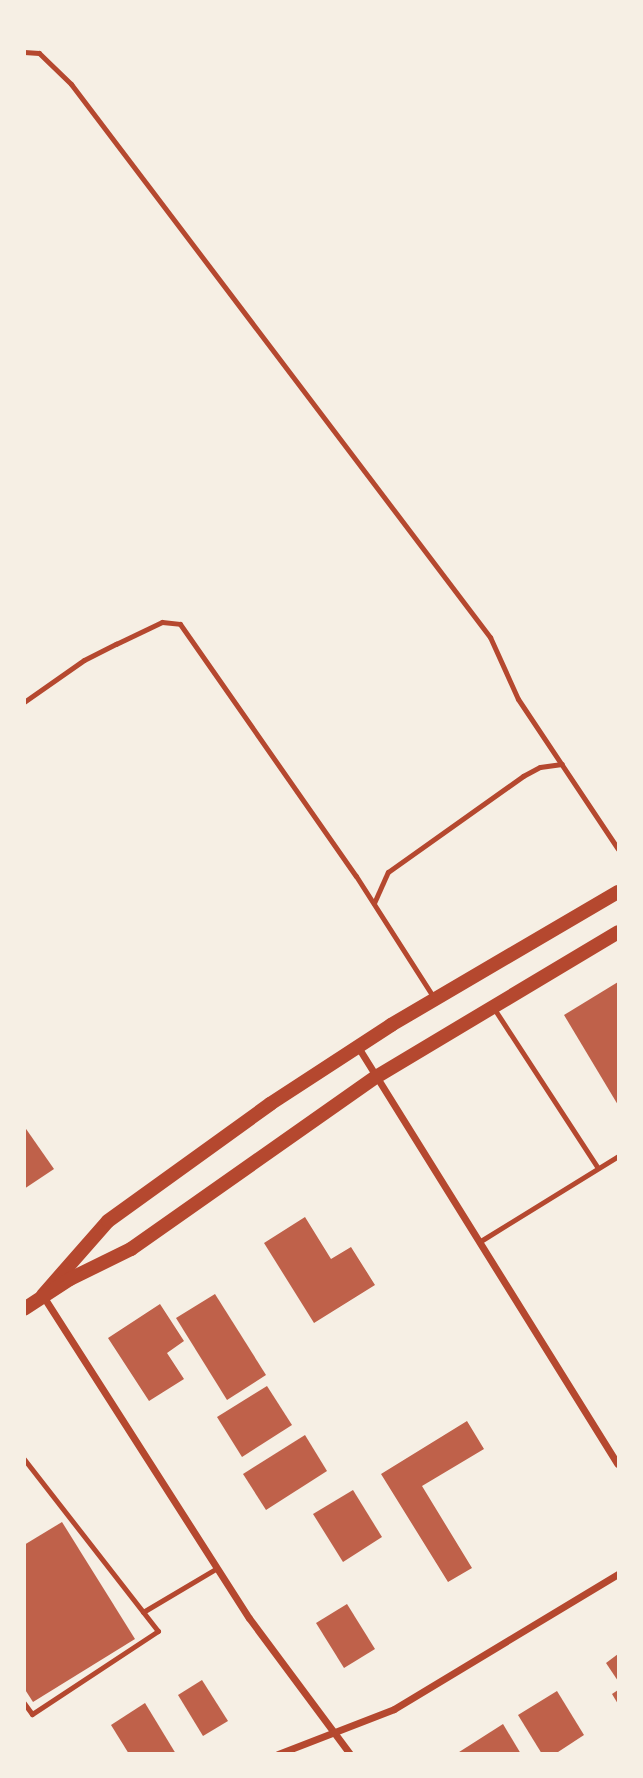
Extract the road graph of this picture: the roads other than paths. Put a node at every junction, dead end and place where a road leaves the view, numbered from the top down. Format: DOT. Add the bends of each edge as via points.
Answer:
graph roads {
  1 [pos="24,52"];
  2 [pos="24,702"];
  3 [pos="562,764"];
  4 [pos="618,849"];
  5 [pos="618,892"];
  6 [pos="374,903"];
  7 [pos="618,932"];
  8 [pos="435,1000"];
  9 [pos="493,1006"];
  10 [pos="358,1046"];
  11 [pos="376,1077"];
  12 [pos="618,1156"];
  13 [pos="598,1168"];
  14 [pos="479,1241"];
  15 [pos="43,1295"];
  16 [pos="24,1309"];
  17 [pos="24,1459"];
  18 [pos="618,1464"];
  19 [pos="217,1568"];
  20 [pos="618,1574"];
  21 [pos="143,1612"];
  22 [pos="24,1703"];
  23 [pos="336,1731"];
  24 [pos="278,1754"];
  25 [pos="350,1754"];
  1 -- 3 [label="lane" via="39,53 71,85 491,638 519,699"];
  2 -- 6 [label="lane" via="116,643 162,622 180,624"];
  3 -- 4 [label="lane"];
  3 -- 6 [label="lane" via="540,766 523,776 388,872"];
  5 -- 8 [label="main road"];
  6 -- 8 [label="lane"];
  7 -- 9 [label="main road"];
  8 -- 10 [label="main road"];
  9 -- 11 [label="main road"];
  9 -- 13 [label="lane"];
  10 -- 11 [label="street"];
  10 -- 15 [label="main road" via="108,1221"];
  11 -- 14 [label="street"];
  11 -- 15 [label="main road" via="131,1249"];
  12 -- 13 [label="lane"];
  13 -- 14 [label="lane"];
  14 -- 18 [label="street"];
  15 -- 16 [label="main road"];
  15 -- 19 [label="street"];
  17 -- 21 [label="lane"];
  19 -- 21 [label="lane"];
  19 -- 23 [label="street" via="249,1618"];
  20 -- 23 [label="street" via="394,1709"];
  21 -- 22 [label="lane" via="158,1631 32,1714"];
  23 -- 24 [label="street"];
  23 -- 25 [label="street"];
}
